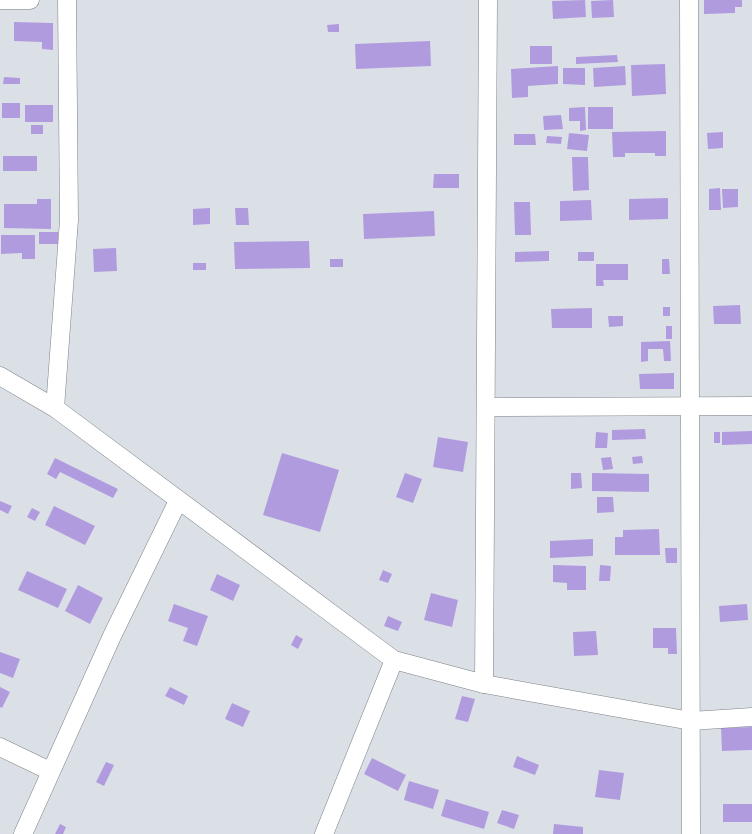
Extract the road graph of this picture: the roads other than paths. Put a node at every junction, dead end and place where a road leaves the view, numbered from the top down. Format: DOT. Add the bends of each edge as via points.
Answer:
graph roads {
  1 [pos="0,0"];
  2 [pos="30,0"];
  3 [pos="67,0"];
  4 [pos="488,0"];
  5 [pos="689,0"];
  6 [pos="0,376"];
  7 [pos="690,405"];
  8 [pos="752,406"];
  9 [pos="486,407"];
  10 [pos="55,408"];
  11 [pos="178,501"];
  12 [pos="394,660"];
  13 [pos="484,684"];
  14 [pos="752,717"];
  15 [pos="691,720"];
  16 [pos="0,747"];
  17 [pos="50,771"];
  18 [pos="23,834"];
  19 [pos="324,834"];
  20 [pos="691,834"];
  1 -- 2 [label="street"];
  3 -- 10 [label="street" via="69,220"];
  4 -- 9 [label="street"];
  5 -- 7 [label="street"];
  6 -- 10 [label="street"];
  7 -- 8 [label="street"];
  7 -- 9 [label="street"];
  7 -- 15 [label="street"];
  9 -- 13 [label="street"];
  10 -- 11 [label="street"];
  11 -- 12 [label="street"];
  11 -- 17 [label="street"];
  12 -- 13 [label="street"];
  12 -- 19 [label="street"];
  13 -- 15 [label="street"];
  14 -- 15 [label="street"];
  15 -- 20 [label="street"];
  16 -- 17 [label="street"];
  17 -- 18 [label="street"];
}
